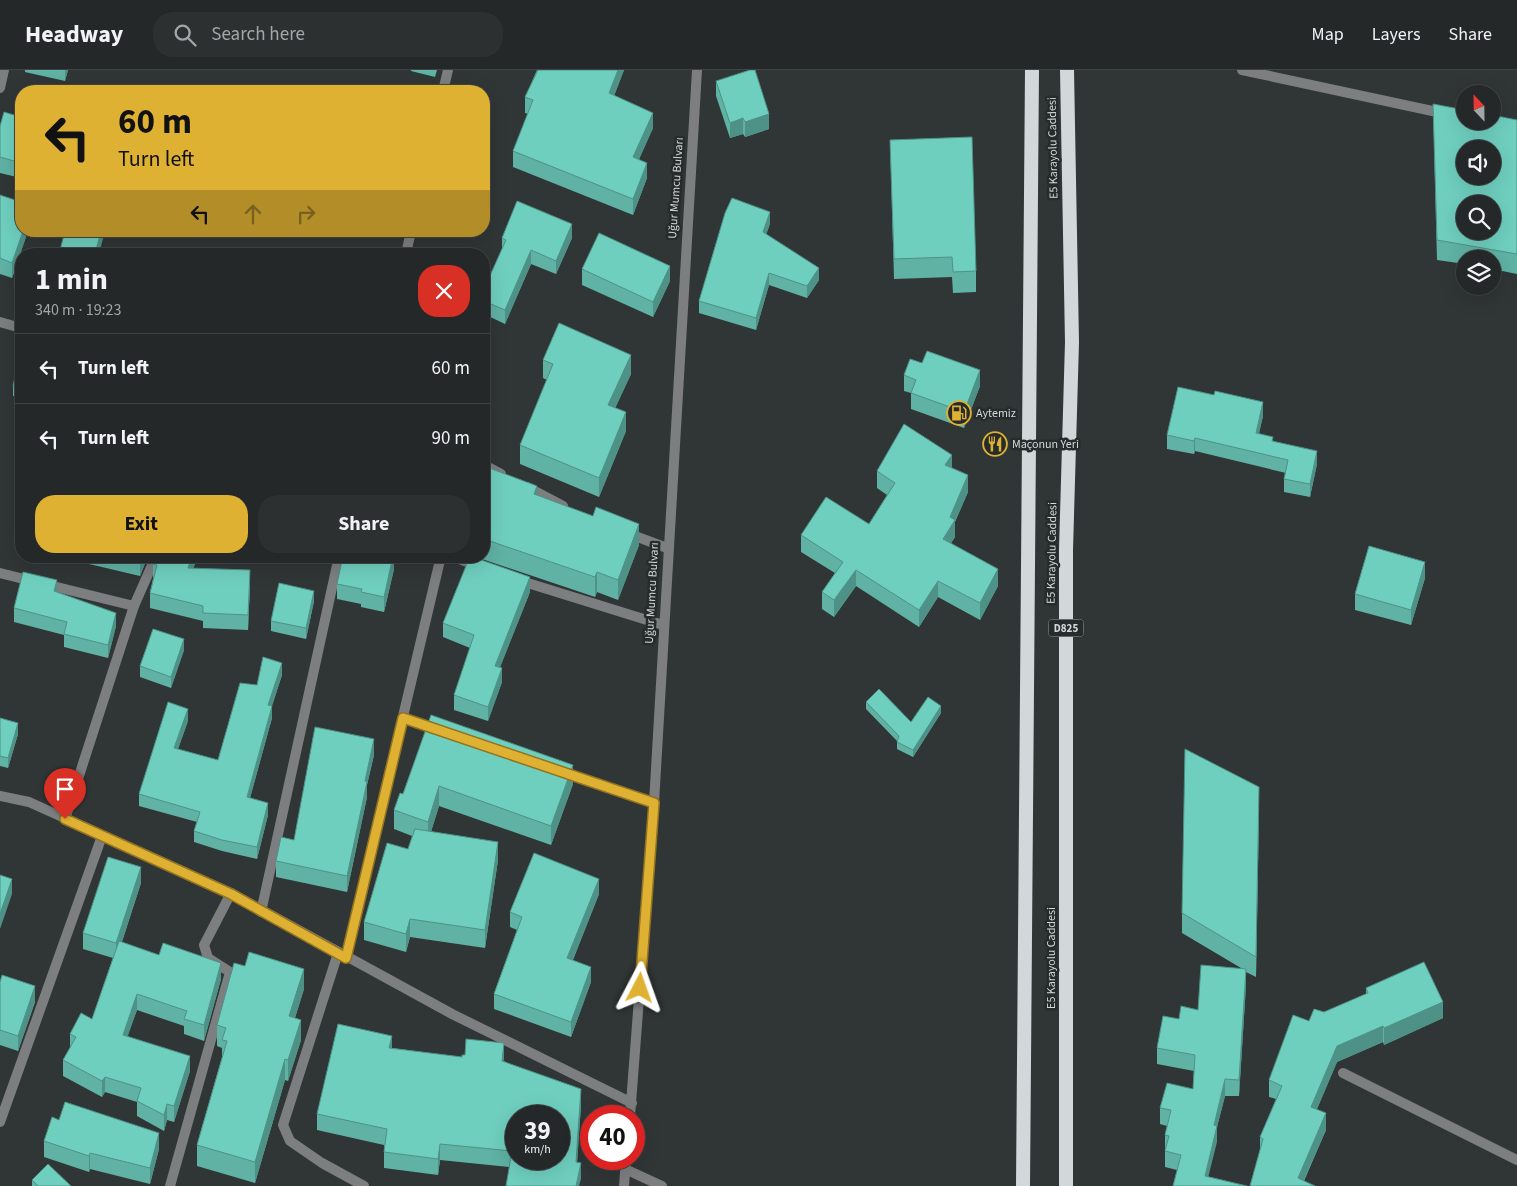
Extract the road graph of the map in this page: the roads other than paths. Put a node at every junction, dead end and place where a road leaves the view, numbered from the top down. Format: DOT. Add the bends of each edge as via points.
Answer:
graph roads {
  1 [pos="4,70"];
  2 [pos="448,70"];
  3 [pos="697,70"];
  4 [pos="1032,70"];
  5 [pos="1066,70"];
  6 [pos="1242,70"];
  7 [pos="444,85"];
  8 [pos="0,88"];
  9 [pos="1456,116"];
  10 [pos="0,322"];
  11 [pos="15,326"];
  12 [pos="490,468"];
  13 [pos="577,513"];
  14 [pos="613,527"];
  15 [pos="667,548"];
  16 [pos="153,563"];
  17 [pos="337,563"];
  18 [pos="439,563"];
  19 [pos="470,563"];
  20 [pos="0,572"];
  21 [pos="134,606"];
  22 [pos="663,625"];
  23 [pos="403,718"];
  24 [pos="450,734"];
  25 [pos="552,769"];
  26 [pos="0,796"];
  27 [pos="654,803"];
  28 [pos="65,819"];
  29 [pos="102,836"];
  30 [pos="231,894"];
  31 [pos="262,912"];
  32 [pos="342,955"];
  33 [pos="1343,1073"];
  34 [pos="632,1103"];
  35 [pos="0,1122"];
  36 [pos="1517,1160"];
  37 [pos="625,1170"];
  38 [pos="636,1170"];
  39 [pos="170,1186"];
  40 [pos="364,1186"];
  41 [pos="624,1186"];
  42 [pos="662,1186"];
  43 [pos="1023,1186"];
  44 [pos="1066,1186"];
  1 -- 8 [label="street"];
  2 -- 7 [label="street"];
  3 -- 15 [label="street, Uğur Mumcu Bulvarı"];
  4 -- 43 [label="highway, E5 Karayolu Caddesi"];
  5 -- 44 [label="highway, E5 Karayolu Caddesi / D825" via="1072,342 1066,550"];
  6 -- 9 [label="street"];
  10 -- 11 [label="street"];
  12 -- 13 [label="street"];
  14 -- 15 [label="street"];
  15 -- 22 [label="street, Uğur Mumcu Bulvarı"];
  16 -- 21 [label="street"];
  17 -- 31 [label="street"];
  18 -- 23 [label="street"];
  19 -- 22 [label="street" via="549,592"];
  20 -- 21 [label="street"];
  21 -- 28 [label="street"];
  22 -- 27 [label="street, Uğur Mumcu Bulvarı"];
  23 -- 24 [label="street"];
  23 -- 32 [label="street"];
  25 -- 27 [label="street"];
  26 -- 28 [label="street" via="29,802"];
  27 -- 34 [label="street, Uğur Mumcu Bulvarı"];
  28 -- 29 [label="street"];
  29 -- 30 [label="street"];
  29 -- 35 [label="street"];
  30 -- 31 [label="street"];
  30 -- 39 [label="street" via="204,945 208,958 230,972"];
  31 -- 32 [label="street"];
  32 -- 34 [label="street" via="452,1014"];
  32 -- 40 [label="street" via="283,1124 290,1140 322,1163"];
  33 -- 36 [label="street"];
  37 -- 41 [label="street"];
  38 -- 42 [label="street"];
}
